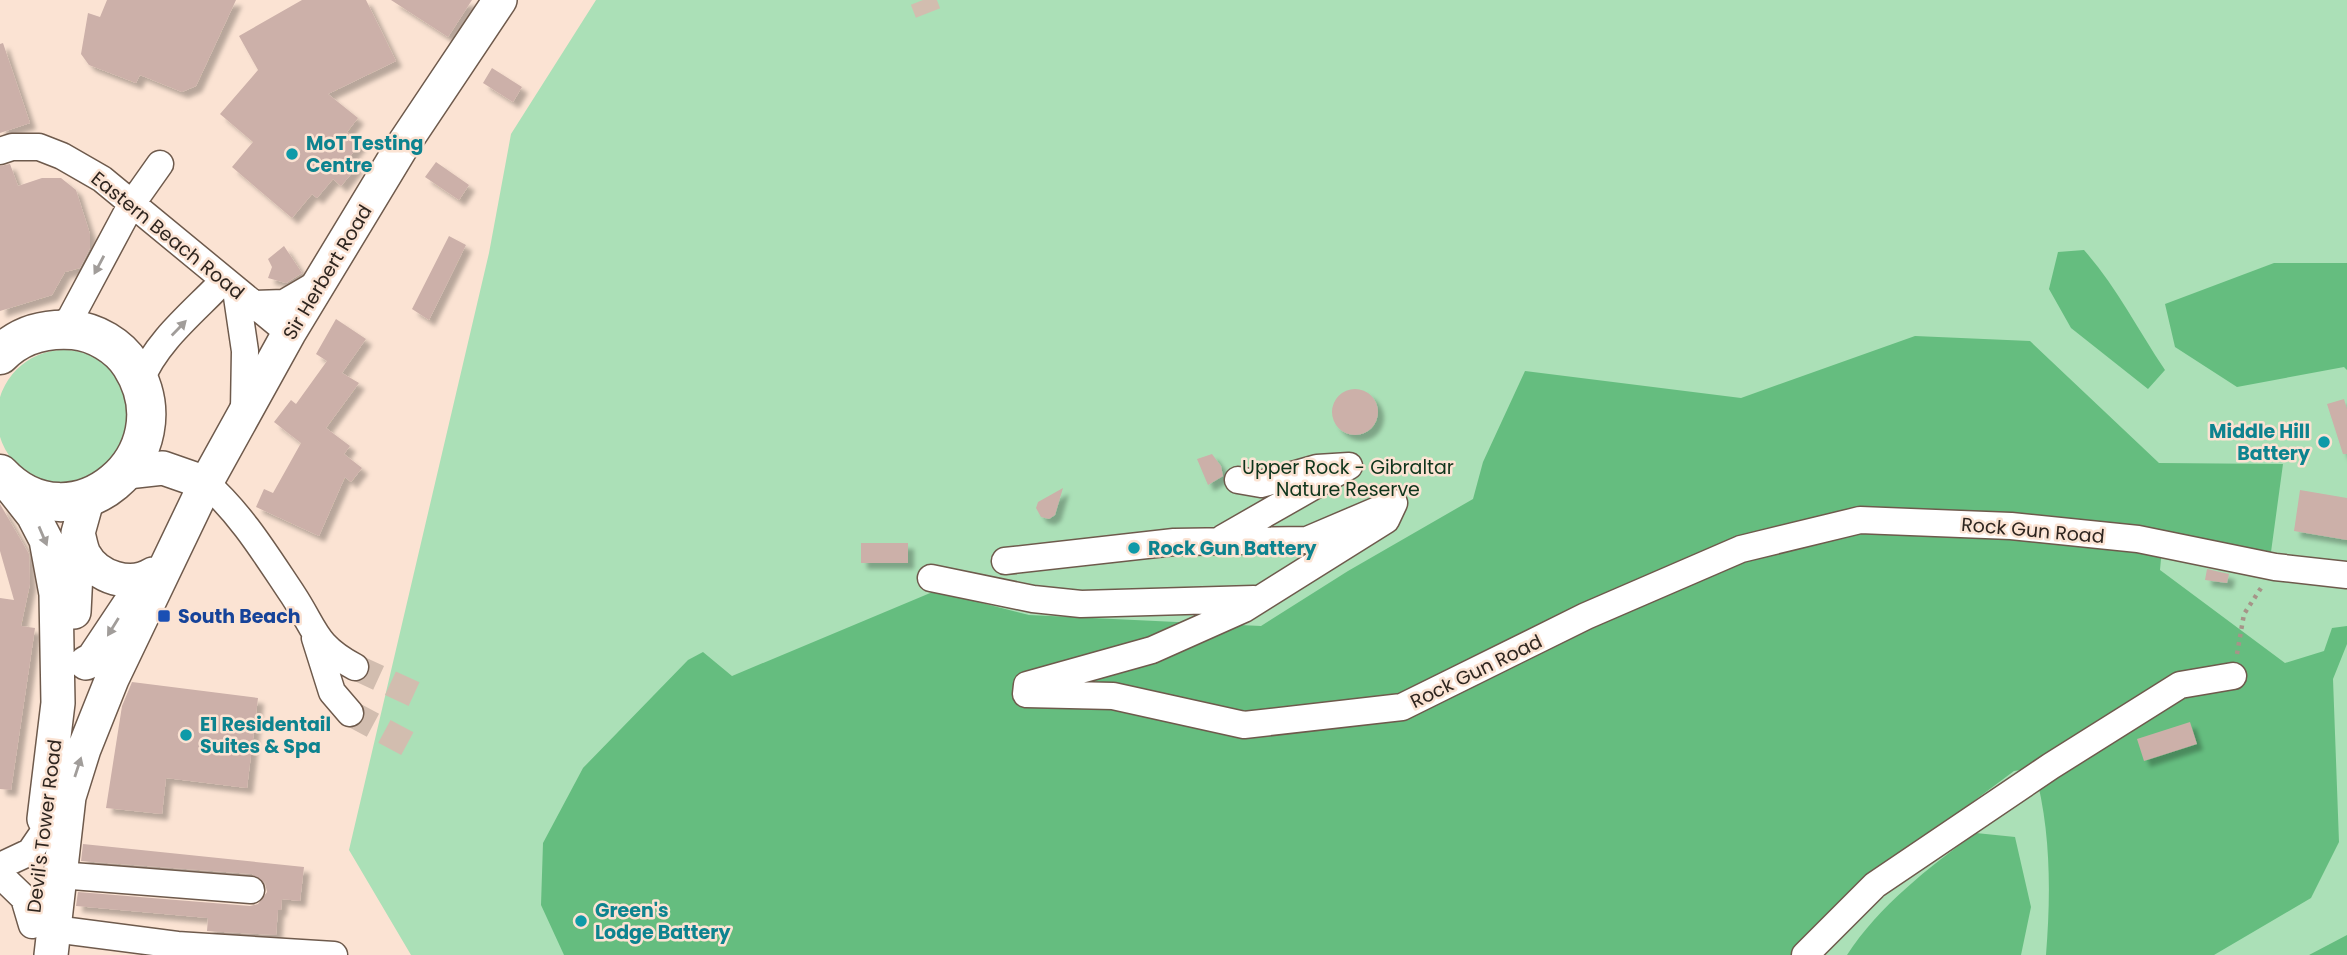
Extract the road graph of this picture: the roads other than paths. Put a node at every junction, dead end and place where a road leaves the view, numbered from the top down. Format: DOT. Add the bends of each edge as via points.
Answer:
graph roads {
  1 [pos="500,0"];
  2 [pos="0,151"];
  3 [pos="160,164"];
  4 [pos="131,205"];
  5 [pos="322,281"];
  6 [pos="238,291"];
  7 [pos="55,329"];
  8 [pos="289,333"];
  9 [pos="2,352"];
  10 [pos="141,380"];
  11 [pos="243,415"];
  12 [pos="145,470"];
  13 [pos="3,477"];
  14 [pos="1238,480"];
  15 [pos="206,483"];
  16 [pos="88,497"];
  17 [pos="78,533"];
  18 [pos="1218,540"];
  19 [pos="1004,561"];
  20 [pos="162,565"];
  21 [pos="2347,575"];
  22 [pos="931,578"];
  23 [pos="1259,598"];
  24 [pos="315,637"];
  25 [pos="355,667"];
  26 [pos="71,675"];
  27 [pos="2233,676"];
  28 [pos="104,698"];
  29 [pos="350,713"];
  30 [pos="43,833"];
  31 [pos="0,866"];
  32 [pos="0,875"];
  33 [pos="59,875"];
  34 [pos="251,890"];
  35 [pos="41,941"];
  36 [pos="184,950"];
  37 [pos="334,955"];
  38 [pos="1805,955"];
  1 -- 5 [label="main road, Sir Herbert Road" via="401,148"];
  2 -- 4 [label="street, Eastern Beach Road" via="38,147 62,156 102,179"];
  3 -- 4 [label="street"];
  4 -- 6 [label="street, Eastern Beach Road"];
  4 -- 7 [label="street, one-way" via="70,319"];
  5 -- 6 [label="street" via="284,303"];
  5 -- 8 [label="main road, Sir Herbert Road"];
  6 -- 8 [label="street, Eastern Beach Road"];
  10 -- 6 [label="street, one-way" via="155,355"];
  6 -- 11 [label="street" via="246,351"];
  7 -- 9 [label="highway" via="29,335"];
  7 -- 10 [label="highway" via="81,331 106,341 126,358"];
  8 -- 11 [label="main road, Sir Herbert Road"];
  10 -- 12 [label="highway" via="147,404"];
  11 -- 15 [label="main road, Sir Herbert Road"];
  12 -- 15 [label="main road"];
  12 -- 16 [label="highway"];
  13 -- 16 [label="highway" via="22,491 50,500"];
  13 -- 26 [label="main road, one-way" via="33,516 48,549"];
  14 -- 18 [label="street" via="1261,484 1317,468 1349,466"];
  15 -- 20 [label="main road, Sir Herbert Road"];
  15 -- 24 [label="street" via="232,506 257,540 303,610"];
  16 -- 17 [label="main road"];
  17 -- 20 [label="main road" via="84,554 100,570 130,582"];
  17 -- 26 [label="main road"];
  18 -- 19 [label="street"];
  18 -- 23 [label="street, Rock Gun Road" via="1307,540 1394,503 1386,520"];
  20 -- 26 [label="main road, one-way" via="131,599 93,659"];
  20 -- 28 [label="main road, Devil's Tower Road"];
  21 -- 23 [label="street, Rock Gun Road" via="2275,567 2138,539 2011,526 1860,520 1741,549 1586,617 1402,708 1244,725 1113,696 1026,694 1027,685 1152,650"];
  22 -- 23 [label="street" via="1081,604"];
  24 -- 25 [label="street"];
  24 -- 29 [label="street" via="332,692"];
  26 -- 28 [label="main road" via="100,671 107,686"];
  26 -- 28 [label="main road" via="74,713 91,712"];
  26 -- 30 [label="main road, Devil's Tower Road"];
  27 -- 38 [label="street" via="2180,685 2051,766 1875,885"];
  33 -- 28 [label="main road, Devil's Tower Road, one-way" via="73,781"];
  30 -- 31 [label="street" via="30,852"];
  30 -- 35 [label="main road, Devil's Tower Road"];
  32 -- 35 [label="street" via="24,898"];
  33 -- 34 [label="street"];
  33 -- 35 [label="main road, Devil's Tower Road"];
  35 -- 36 [label="street"];
  36 -- 37 [label="street"];
}
